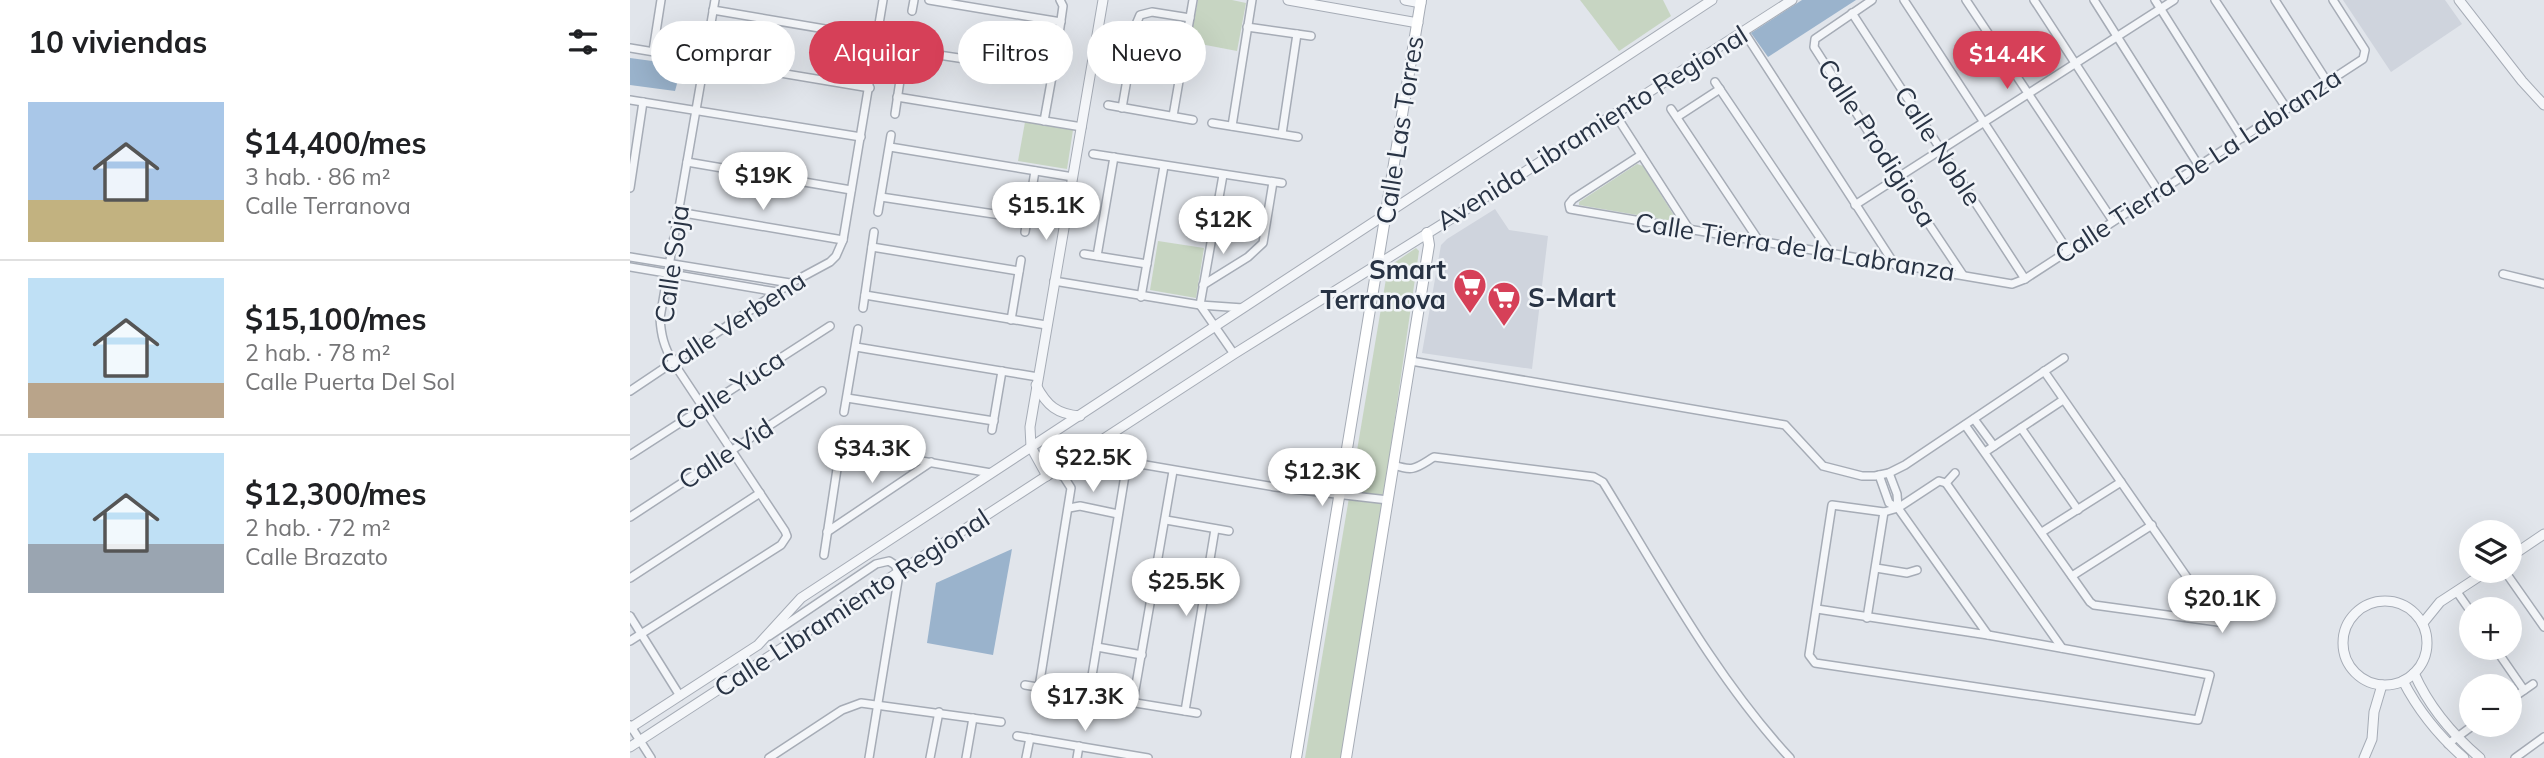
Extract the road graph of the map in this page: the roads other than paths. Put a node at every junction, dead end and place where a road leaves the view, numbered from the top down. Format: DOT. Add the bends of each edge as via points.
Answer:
graph roads {
  1 [pos="661,0"];
  2 [pos="715,0"];
  3 [pos="883,0"];
  4 [pos="914,0"];
  5 [pos="929,0"];
  6 [pos="1060,0"];
  7 [pos="1103,0"];
  8 [pos="1193,0"];
  9 [pos="1251,0"];
  10 [pos="1288,0"];
  11 [pos="1405,0"];
  12 [pos="1712,0"];
  13 [pos="1792,0"];
  14 [pos="1872,0"];
  15 [pos="1904,0"];
  16 [pos="1966,0"];
  17 [pos="2034,0"];
  18 [pos="2094,0"];
  19 [pos="2155,0"];
  20 [pos="2174,0"];
  21 [pos="2215,0"];
  22 [pos="2275,0"];
  23 [pos="2333,0"];
  24 [pos="2459,0"];
  25 [pos="1421,1"];
  26 [pos="2160,9"];
  27 [pos="713,10"];
  28 [pos="912,11"];
  29 [pos="1852,13"];
  30 [pos="1190,18"];
  31 [pos="658,21"];
  32 [pos="711,21"];
  33 [pos="880,21"];
  34 [pos="1055,21"];
  35 [pos="1061,21"];
  36 [pos="1418,23"];
  37 [pos="809,26"];
  38 [pos="1247,27"];
  39 [pos="1744,32"];
  40 [pos="1297,34"];
  41 [pos="1311,36"];
  42 [pos="2118,36"];
  43 [pos="630,48"];
  44 [pos="651,51"];
  45 [pos="2076,63"];
  46 [pos="795,75"];
  47 [pos="2328,83"];
  48 [pos="700,84"];
  49 [pos="871,84"];
  50 [pos="899,84"];
  51 [pos="1050,84"];
  52 [pos="870,88"];
  53 [pos="2029,93"];
  54 [pos="897,97"];
  55 [pos="630,100"];
  56 [pos="643,102"];
  57 [pos="2544,105"];
  58 [pos="1108,106"];
  59 [pos="1122,108"];
  60 [pos="1671,109"];
  61 [pos="2287,109"];
  62 [pos="696,110"];
  63 [pos="895,114"];
  64 [pos="1615,114"];
  65 [pos="1172,116"];
  66 [pos="1677,117"];
  67 [pos="1194,120"];
  68 [pos="1044,121"];
  69 [pos="1212,123"];
  70 [pos="1983,123"];
  71 [pos="1232,126"];
  72 [pos="1082,127"];
  73 [pos="1282,134"];
  74 [pos="891,135"];
  75 [pos="1298,136"];
  76 [pos="861,137"];
  77 [pos="2242,138"];
  78 [pos="890,147"];
  79 [pos="1941,150"];
  80 [pos="1093,154"];
  81 [pos="1641,155"];
  82 [pos="1114,157"];
  83 [pos="687,162"];
  84 [pos="1164,166"];
  85 [pos="2199,166"];
  86 [pos="1035,171"];
  87 [pos="1223,175"];
  88 [pos="1073,177"];
  89 [pos="1898,178"];
  90 [pos="1273,182"];
  91 [pos="1283,183"];
  92 [pos="630,188"];
  93 [pos="851,190"];
  94 [pos="2159,192"];
  95 [pos="881,197"];
  96 [pos="1855,205"];
  97 [pos="678,212"];
  98 [pos="878,212"];
  99 [pos="1387,212"];
  100 [pos="1027,219"];
  101 [pos="2113,221"];
  102 [pos="1689,229"];
  103 [pos="874,232"];
  104 [pos="1025,232"];
  105 [pos="1427,233"];
  106 [pos="843,240"];
  107 [pos="1759,241"];
  108 [pos="872,247"];
  109 [pos="2068,251"];
  110 [pos="1084,254"];
  111 [pos="1831,254"];
  112 [pos="1097,256"];
  113 [pos="630,257"];
  114 [pos="1021,260"];
  115 [pos="1379,262"];
  116 [pos="671,263"];
  117 [pos="1147,264"];
  118 [pos="1895,265"];
  119 [pos="630,267"];
  120 [pos="1019,271"];
  121 [pos="669,273"];
  122 [pos="2503,274"];
  123 [pos="1963,275"];
  124 [pos="2025,279"];
  125 [pos="1054,281"];
  126 [pos="791,283"];
  127 [pos="2544,284"];
  128 [pos="1203,285"];
  129 [pos="777,292"];
  130 [pos="865,295"];
  131 [pos="1141,297"];
  132 [pos="1200,306"];
  133 [pos="863,308"];
  134 [pos="1243,308"];
  135 [pos="1011,320"];
  136 [pos="830,326"];
  137 [pos="1046,326"];
  138 [pos="1214,327"];
  139 [pos="858,329"];
  140 [pos="856,346"];
  141 [pos="1234,354"];
  142 [pos="2064,358"];
  143 [pos="1411,361"];
  144 [pos="673,362"];
  145 [pos="1002,370"];
  146 [pos="2044,371"];
  147 [pos="1037,381"];
  148 [pos="630,391"];
  149 [pos="822,391"];
  150 [pos="847,398"];
  151 [pos="2063,400"];
  152 [pos="704,407"];
  153 [pos="844,412"];
  154 [pos="1080,416"];
  155 [pos="1974,419"];
  156 [pos="994,421"];
  157 [pos="1965,425"];
  158 [pos="2021,428"];
  159 [pos="992,430"];
  160 [pos="842,436"];
  161 [pos="1994,446"];
  162 [pos="840,447"];
  163 [pos="1031,447"];
  164 [pos="732,450"];
  165 [pos="1985,452"];
  166 [pos="1081,454"];
  167 [pos="630,455"];
  168 [pos="932,462"];
  169 [pos="1126,463"];
  170 [pos="1394,466"];
  171 [pos="1173,471"];
  172 [pos="991,473"];
  173 [pos="1889,473"];
  174 [pos="1955,473"];
  175 [pos="1050,474"];
  176 [pos="1878,475"];
  177 [pos="2121,482"];
  178 [pos="1946,483"];
  179 [pos="760,493"];
  180 [pos="1339,496"];
  181 [pos="1388,500"];
  182 [pos="1069,508"];
  183 [pos="1898,508"];
  184 [pos="2078,510"];
  185 [pos="1884,512"];
  186 [pos="1118,514"];
  187 [pos="630,517"];
  188 [pos="1166,520"];
  189 [pos="2152,525"];
  190 [pos="1215,529"];
  191 [pos="827,531"];
  192 [pos="1228,531"];
  193 [pos="2042,532"];
  194 [pos="2543,537"];
  195 [pos="2522,550"];
  196 [pos="824,555"];
  197 [pos="1876,568"];
  198 [pos="1917,570"];
  199 [pos="898,574"];
  200 [pos="2072,576"];
  201 [pos="630,578"];
  202 [pos="2470,583"];
  203 [pos="2513,583"];
  204 [pos="2457,592"];
  205 [pos="2460,597"];
  206 [pos="1817,609"];
  207 [pos="630,616"];
  208 [pos="1867,618"];
  209 [pos="2423,623"];
  210 [pos="2544,627"];
  211 [pos="642,634"];
  212 [pos="1987,635"];
  213 [pos="768,637"];
  214 [pos="630,641"];
  215 [pos="1097,647"];
  216 [pos="2062,649"];
  217 [pos="1142,655"];
  218 [pos="2504,660"];
  219 [pos="2414,673"];
  220 [pos="2403,681"];
  221 [pos="2533,684"];
  222 [pos="1025,685"];
  223 [pos="2382,685"];
  224 [pos="1039,687"];
  225 [pos="2525,690"];
  226 [pos="2522,692"];
  227 [pos="1089,694"];
  228 [pos="680,696"];
  229 [pos="1133,702"];
  230 [pos="878,704"];
  231 [pos="1185,711"];
  232 [pos="939,712"];
  233 [pos="1197,713"];
  234 [pos="973,718"];
  235 [pos="1001,722"];
  236 [pos="631,726"];
  237 [pos="1017,736"];
  238 [pos="2459,736"];
  239 [pos="2544,737"];
  240 [pos="1030,738"];
  241 [pos="640,740"];
  242 [pos="2452,741"];
  243 [pos="1079,746"];
  244 [pos="630,747"];
  245 [pos="1126,756"];
  246 [pos="650,758"];
  247 [pos="769,758"];
  248 [pos="869,758"];
  249 [pos="930,758"];
  250 [pos="966,758"];
  251 [pos="1026,758"];
  252 [pos="1077,758"];
  253 [pos="1148,758"];
  254 [pos="1296,758"];
  255 [pos="1346,758"];
  256 [pos="1790,758"];
  257 [pos="2364,758"];
  258 [pos="2465,758"];
  259 [pos="2480,758"];
  260 [pos="2515,758"];
  1 -- 31 [label="street"];
  2 -- 27 [label="street, Calle Soja"];
  3 -- 33 [label="street"];
  4 -- 28 [label="street"];
  5 -- 34 [label="street"];
  6 -- 35 [label="street"];
  7 -- 72 [label="street"];
  8 -- 30 [label="street"];
  9 -- 38 [label="street"];
  10 -- 36 [label="street"];
  11 -- 25 [label="street"];
  12 -- 99 [label="street, Avenida Libramiento Regional"];
  13 -- 39 [label="street, Avenida Libramiento Regional"];
  14 -- 29 [label="street"];
  15 -- 70 [label="street"];
  16 -- 53 [label="street"];
  17 -- 45 [label="street"];
  18 -- 42 [label="street"];
  19 -- 26 [label="street"];
  20 -- 26 [label="street"];
  21 -- 61 [label="street"];
  22 -- 47 [label="street"];
  23 -- 47 [label="street, Calle Tierra De La Labranza" via="2365,50 2363,59"];
  24 -- 57 [label="street"];
  25 -- 36 [label="main road, Calle Las Torres"];
  26 -- 42 [label="street"];
  26 -- 77 [label="street"];
  27 -- 32 [label="street, Calle Soja"];
  27 -- 37 [label="street"];
  29 -- 79 [label="street, Calle Noble"];
  29 -- 89 [label="street, Calle Prodigiosa" via="1815,39 1814,47"];
  30 -- 59 [label="street" via="1152,12 1140,15"];
  30 -- 65 [label="street"];
  36 -- 99 [label="main road, Calle Las Torres"];
  38 -- 40 [label="street"];
  38 -- 71 [label="street"];
  39 -- 64 [label="street, Avenida Libramiento Regional"];
  39 -- 96 [label="street"];
  40 -- 41 [label="street"];
  40 -- 73 [label="street"];
  42 -- 45 [label="street"];
  42 -- 85 [label="street"];
  43 -- 44 [label="street"];
  45 -- 53 [label="street"];
  45 -- 94 [label="street"];
  46 -- 52 [label="street"];
  47 -- 61 [label="street, Calle Tierra De La Labranza"];
  48 -- 62 [label="street, Calle Soja"];
  49 -- 52 [label="street"];
  50 -- 54 [label="street"];
  51 -- 68 [label="street"];
  52 -- 76 [label="street"];
  53 -- 70 [label="street"];
  53 -- 101 [label="street"];
  54 -- 63 [label="street"];
  54 -- 68 [label="street"];
  55 -- 56 [label="street"];
  56 -- 62 [label="street"];
  56 -- 92 [label="street"];
  58 -- 59 [label="street"];
  59 -- 65 [label="street"];
  60 -- 66 [label="street"];
  61 -- 77 [label="street, Calle Tierra De La Labranza"];
  62 -- 76 [label="street"];
  62 -- 83 [label="street, Calle Soja"];
  64 -- 81 [label="street"];
  64 -- 105 [label="street, Avenida Libramiento Regional"];
  65 -- 67 [label="street"];
  66 -- 107 [label="street"];
  66 -- 111 [label="street" via="1717,86"];
  68 -- 72 [label="street"];
  69 -- 71 [label="street"];
  70 -- 79 [label="street"];
  70 -- 109 [label="street"];
  71 -- 73 [label="street"];
  72 -- 88 [label="street"];
  73 -- 75 [label="street"];
  74 -- 78 [label="street"];
  76 -- 93 [label="street"];
  77 -- 85 [label="street, Calle Tierra De La Labranza"];
  78 -- 86 [label="street"];
  78 -- 95 [label="street"];
  79 -- 89 [label="street"];
  79 -- 124 [label="street, Calle Noble"];
  80 -- 82 [label="street"];
  81 -- 102 [label="street"];
  81 -- 102 [label="street, Calle Tierra de la Labranza" via="1569,204 1570,209"];
  82 -- 84 [label="street"];
  82 -- 112 [label="street"];
  83 -- 93 [label="street"];
  83 -- 97 [label="street, Calle Soja"];
  84 -- 87 [label="street"];
  84 -- 117 [label="street"];
  85 -- 94 [label="street, Calle Tierra De La Labranza"];
  86 -- 88 [label="street"];
  86 -- 100 [label="street"];
  87 -- 90 [label="street"];
  87 -- 128 [label="street"];
  88 -- 125 [label="street"];
  89 -- 96 [label="street"];
  89 -- 123 [label="street, Calle Prodigiosa"];
  90 -- 91 [label="street"];
  90 -- 128 [label="street" via="1263,243"];
  93 -- 106 [label="street"];
  94 -- 101 [label="street, Calle Tierra De La Labranza"];
  95 -- 98 [label="street"];
  95 -- 100 [label="street"];
  96 -- 118 [label="street"];
  97 -- 106 [label="street"];
  97 -- 116 [label="street, Calle Soja"];
  99 -- 115 [label="main road, Calle Las Torres"];
  99 -- 134 [label="street, Calle Libramiento Regional"];
  100 -- 104 [label="street"];
  101 -- 109 [label="street, Calle Tierra De La Labranza"];
  102 -- 107 [label="street, Calle Tierra de la Labranza"];
  103 -- 108 [label="street"];
  105 -- 115 [label="street, Calle Libramiento Regional"];
  105 -- 143 [label="main road"];
  106 -- 126 [label="street, Calle Verbena" via="836,256"];
  107 -- 111 [label="street, Calle Tierra de la Labranza"];
  108 -- 120 [label="street"];
  108 -- 130 [label="street"];
  109 -- 124 [label="street, Calle Tierra De La Labranza"];
  110 -- 112 [label="street"];
  111 -- 118 [label="street, Calle Tierra de la Labranza"];
  112 -- 117 [label="street"];
  113 -- 116 [label="street"];
  114 -- 120 [label="street"];
  115 -- 141 [label="street, Calle Libramiento Regional"];
  115 -- 180 [label="main road, Calle Las Torres"];
  116 -- 121 [label="street, Calle Soja"];
  116 -- 126 [label="street"];
  117 -- 131 [label="street"];
  118 -- 123 [label="street, Calle Tierra de la Labranza"];
  119 -- 121 [label="street"];
  120 -- 135 [label="street"];
  121 -- 129 [label="street"];
  121 -- 144 [label="street, Calle Soja" via="660,318 663,342"];
  122 -- 127 [label="street"];
  123 -- 124 [label="street, Calle Tierra de la Labranza" via="2012,284"];
  125 -- 131 [label="street"];
  125 -- 137 [label="street"];
  126 -- 129 [label="street, Calle Verbena"];
  128 -- 132 [label="street"];
  129 -- 144 [label="street, Calle Verbena"];
  130 -- 133 [label="street"];
  130 -- 135 [label="street"];
  131 -- 132 [label="street"];
  132 -- 134 [label="street"];
  132 -- 138 [label="street"];
  134 -- 138 [label="street, Calle Libramiento Regional"];
  135 -- 137 [label="street"];
  136 -- 152 [label="street, Calle Yuca"];
  137 -- 147 [label="street"];
  138 -- 141 [label="street"];
  138 -- 154 [label="street, Calle Libramiento Regional"];
  139 -- 140 [label="street"];
  140 -- 145 [label="street"];
  140 -- 150 [label="street"];
  141 -- 166 [label="street, Calle Libramiento Regional"];
  142 -- 146 [label="street"];
  143 -- 170 [label="main road"];
  143 -- 176 [label="street" via="1785,425 1823,466 1862,476"];
  144 -- 148 [label="street, Calle Verbena"];
  144 -- 152 [label="street, Calle Soja"];
  145 -- 147 [label="street"];
  145 -- 156 [label="street"];
  146 -- 151 [label="street"];
  146 -- 155 [label="street"];
  147 -- 154 [label="street" via="1044,399 1056,411"];
  147 -- 163 [label="street"];
  149 -- 164 [label="street, Calle Vid"];
  150 -- 153 [label="street"];
  150 -- 156 [label="street"];
  151 -- 158 [label="street"];
  151 -- 177 [label="street"];
  152 -- 164 [label="street, Calle Soja"];
  152 -- 167 [label="street, Calle Yuca"];
  154 -- 163 [label="street, Calle Libramiento Regional"];
  155 -- 157 [label="street"];
  155 -- 161 [label="street"];
  156 -- 159 [label="street"];
  157 -- 165 [label="street"];
  157 -- 173 [label="street"];
  158 -- 161 [label="street"];
  158 -- 184 [label="street"];
  160 -- 162 [label="street"];
  161 -- 165 [label="street"];
  162 -- 168 [label="street"];
  162 -- 191 [label="street"];
  163 -- 172 [label="street, Calle Libramiento Regional"];
  163 -- 175 [label="street"];
  164 -- 179 [label="street, Calle Soja"];
  164 -- 187 [label="street, Calle Vid"];
  165 -- 193 [label="street"];
  166 -- 169 [label="street"];
  166 -- 175 [label="street, Calle Libramiento Regional"];
  168 -- 172 [label="street"];
  168 -- 191 [label="street"];
  169 -- 171 [label="street"];
  169 -- 186 [label="street"];
  170 -- 181 [label="main road"];
  170 -- 256 [label="street" via="1409,470 1434,457 1594,477 1603,482 1702,643"];
  171 -- 180 [label="street"];
  171 -- 188 [label="street"];
  172 -- 213 [label="street, Calle Libramiento Regional" via="801,598"];
  173 -- 176 [label="street"];
  173 -- 183 [label="street"];
  174 -- 178 [label="street"];
  175 -- 182 [label="street" via="1064,477 1071,488"];
  175 -- 199 [label="street, Calle Libramiento Regional"];
  176 -- 183 [label="street" via="1889,503"];
  177 -- 184 [label="street"];
  177 -- 189 [label="street"];
  178 -- 183 [label="street" via="1939,481"];
  178 -- 216 [label="street"];
  179 -- 201 [label="street"];
  179 -- 211 [label="street, Calle Soja" via="785,531 781,545"];
  180 -- 181 [label="street"];
  180 -- 254 [label="main road, Calle Las Torres"];
  181 -- 255 [label="main road"];
  182 -- 186 [label="street"];
  182 -- 224 [label="street"];
  183 -- 185 [label="street"];
  183 -- 212 [label="street"];
  184 -- 193 [label="street"];
  185 -- 197 [label="street"];
  185 -- 206 [label="street" via="1832,505"];
  186 -- 215 [label="street"];
  188 -- 190 [label="street"];
  188 -- 217 [label="street"];
  189 -- 200 [label="street"];
  189 -- 200 [label="street" via="2218,622 2094,606"];
  190 -- 192 [label="street"];
  190 -- 231 [label="street"];
  191 -- 196 [label="street"];
  193 -- 200 [label="street"];
  194 -- 195 [label="street"];
  197 -- 198 [label="street"];
  197 -- 208 [label="street"];
  199 -- 213 [label="street" via="889,561 876,564"];
  199 -- 230 [label="street"];
  199 -- 241 [label="street, Calle Libramiento Regional"];
  202 -- 204 [label="street"];
  203 -- 210 [label="street"];
  204 -- 205 [label="street"];
  204 -- 209 [label="street" via="2440,602"];
  206 -- 208 [label="street"];
  206 -- 216 [label="street" via="1809,655 1815,663 2198,720 2210,675"];
  207 -- 211 [label="street"];
  208 -- 212 [label="street"];
  209 -- 219 [label="street" via="2427,650"];
  209 -- 223 [label="street" via="2410,608 2392,600 2372,601 2355,611 2344,628 2342,648 2348,666 2363,680"];
  211 -- 214 [label="street"];
  211 -- 228 [label="street"];
  212 -- 216 [label="street"];
  213 -- 228 [label="street, Calle Libramiento Regional"];
  215 -- 217 [label="street"];
  215 -- 227 [label="street"];
  217 -- 229 [label="street"];
  218 -- 225 [label="street"];
  219 -- 220 [label="street"];
  219 -- 242 [label="street"];
  220 -- 223 [label="street"];
  220 -- 242 [label="street" via="2416,703"];
  221 -- 225 [label="street"];
  222 -- 224 [label="street"];
  223 -- 257 [label="street"];
  224 -- 227 [label="street"];
  225 -- 226 [label="street"];
  227 -- 229 [label="street"];
  228 -- 236 [label="street, Calle Libramiento Regional"];
  229 -- 231 [label="street"];
  230 -- 232 [label="street"];
  230 -- 247 [label="street" via="860,703 842,710"];
  230 -- 248 [label="street"];
  231 -- 233 [label="street"];
  232 -- 234 [label="street"];
  232 -- 249 [label="street"];
  234 -- 235 [label="street"];
  234 -- 250 [label="street"];
  236 -- 241 [label="street"];
  237 -- 240 [label="street"];
  238 -- 242 [label="street"];
  239 -- 260 [label="street"];
  240 -- 243 [label="street"];
  240 -- 251 [label="street"];
  241 -- 244 [label="street, Calle Libramiento Regional"];
  241 -- 246 [label="street"];
  242 -- 258 [label="street"];
  242 -- 259 [label="street"];
  243 -- 245 [label="street"];
  243 -- 252 [label="street"];
  245 -- 253 [label="street"];
}
